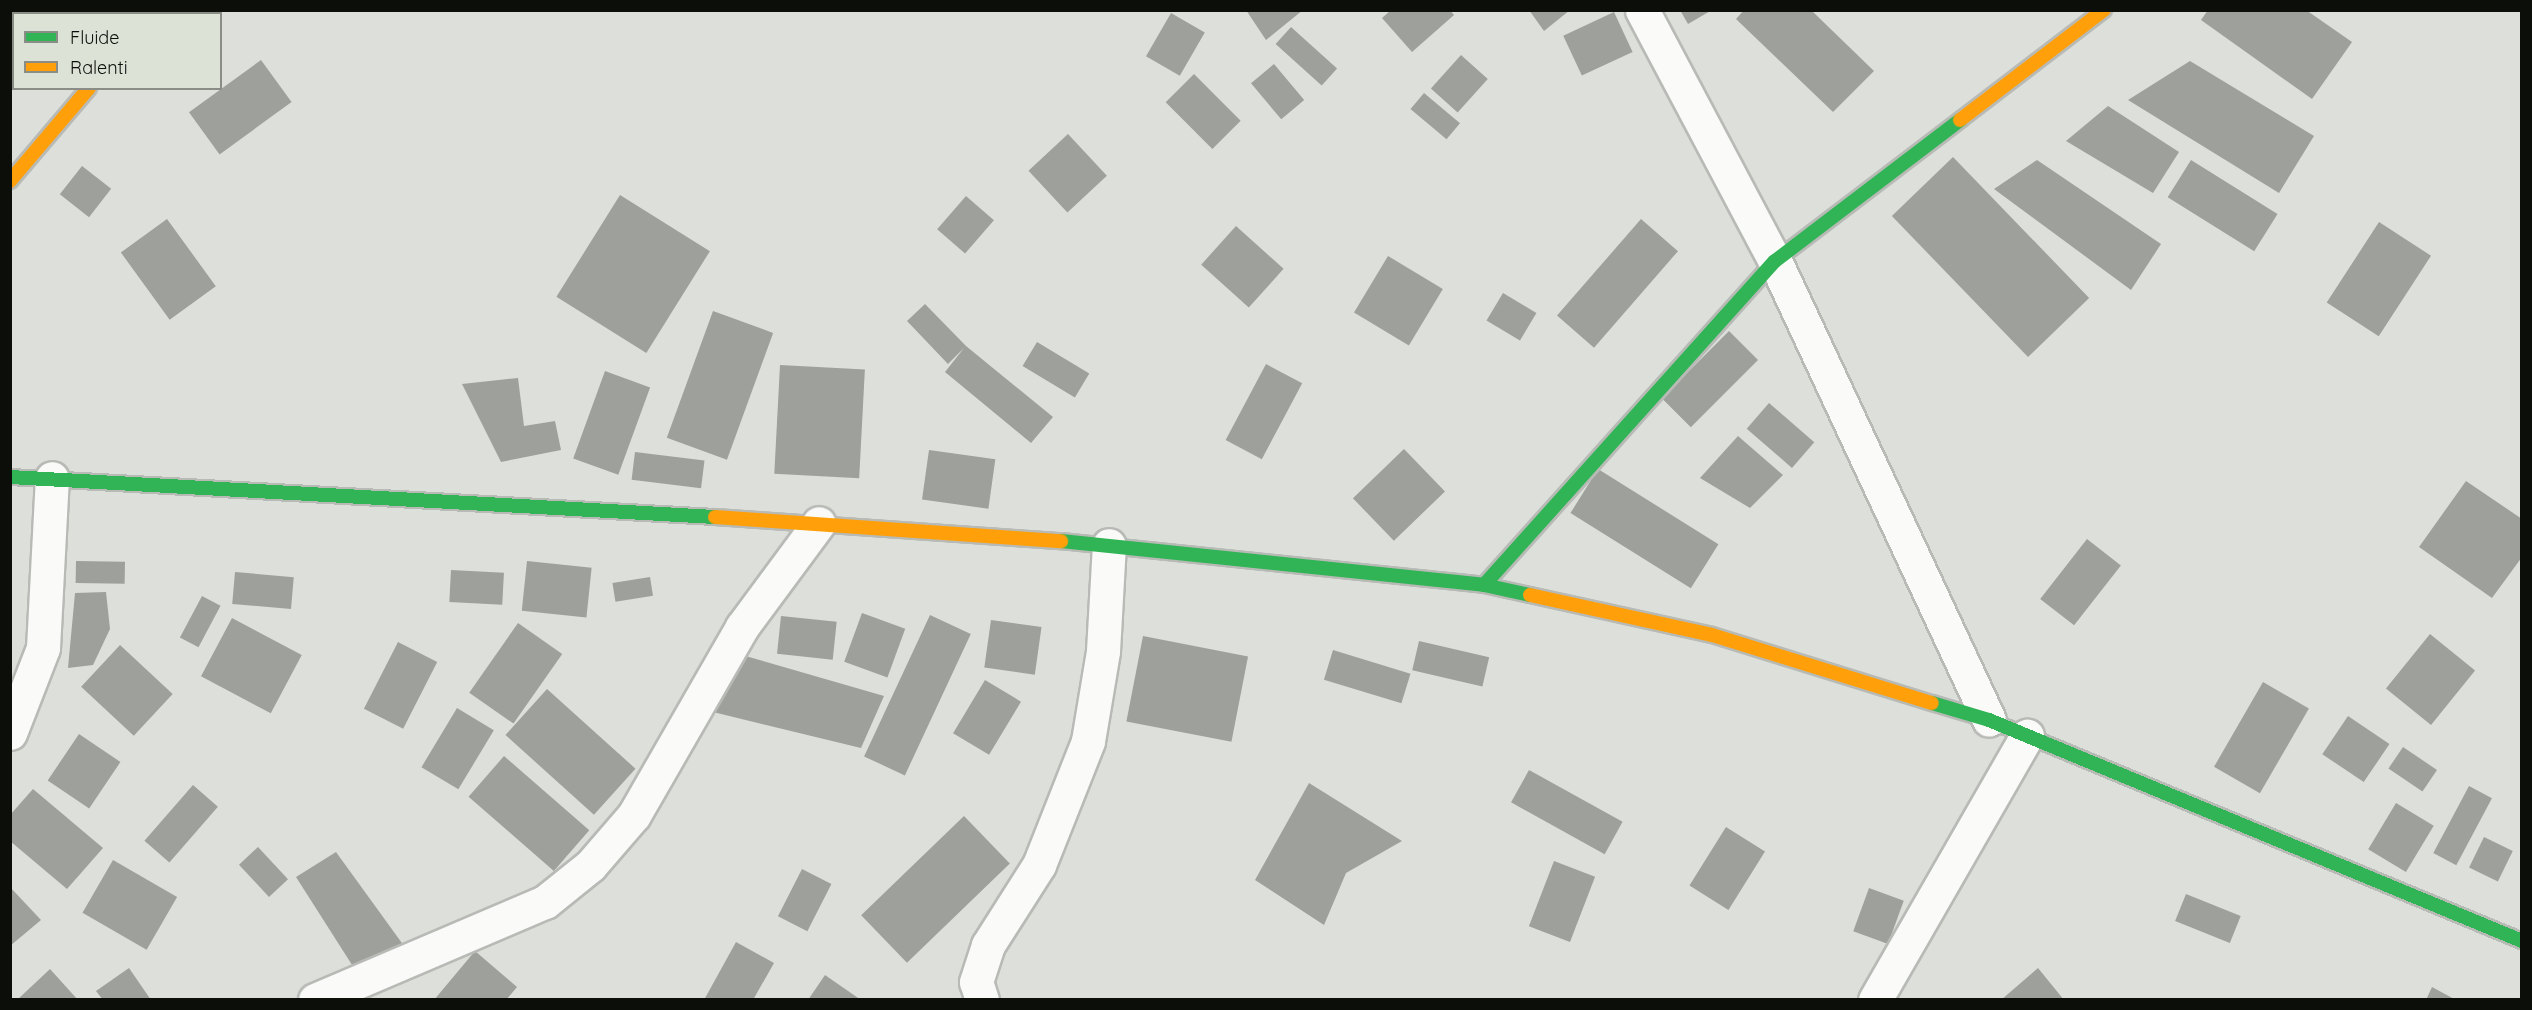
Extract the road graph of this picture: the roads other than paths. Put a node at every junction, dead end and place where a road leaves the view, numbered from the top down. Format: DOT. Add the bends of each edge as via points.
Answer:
graph roads {
  1 [pos="1642,10"];
  2 [pos="2104,10"];
  3 [pos="87,90"];
  4 [pos="10,182"];
  5 [pos="1775,261"];
  6 [pos="10,477"];
  7 [pos="52,478"];
  8 [pos="819,523"];
  9 [pos="1108,545"];
  10 [pos="1484,585"];
  11 [pos="1989,720"];
  12 [pos="10,733"];
  13 [pos="2027,736"];
  14 [pos="2522,941"];
  15 [pos="315,999"];
  16 [pos="982,999"];
  17 [pos="1875,999"];
  1 -- 5 [label="street"];
  2 -- 5 [label="street"];
  3 -- 4 [label="street"];
  5 -- 10 [label="street"];
  5 -- 11 [label="street"];
  6 -- 7 [label="street"];
  7 -- 8 [label="street"];
  7 -- 12 [label="street" via="43,648"];
  8 -- 9 [label="street"];
  8 -- 15 [label="street" via="742,627 634,815 590,866 545,902"];
  9 -- 10 [label="street"];
  9 -- 16 [label="street" via="1103,651 1088,741 1039,866 988,945 976,982"];
  10 -- 11 [label="street" via="1712,635"];
  11 -- 13 [label="street"];
  13 -- 14 [label="street"];
  13 -- 17 [label="street"];
}
